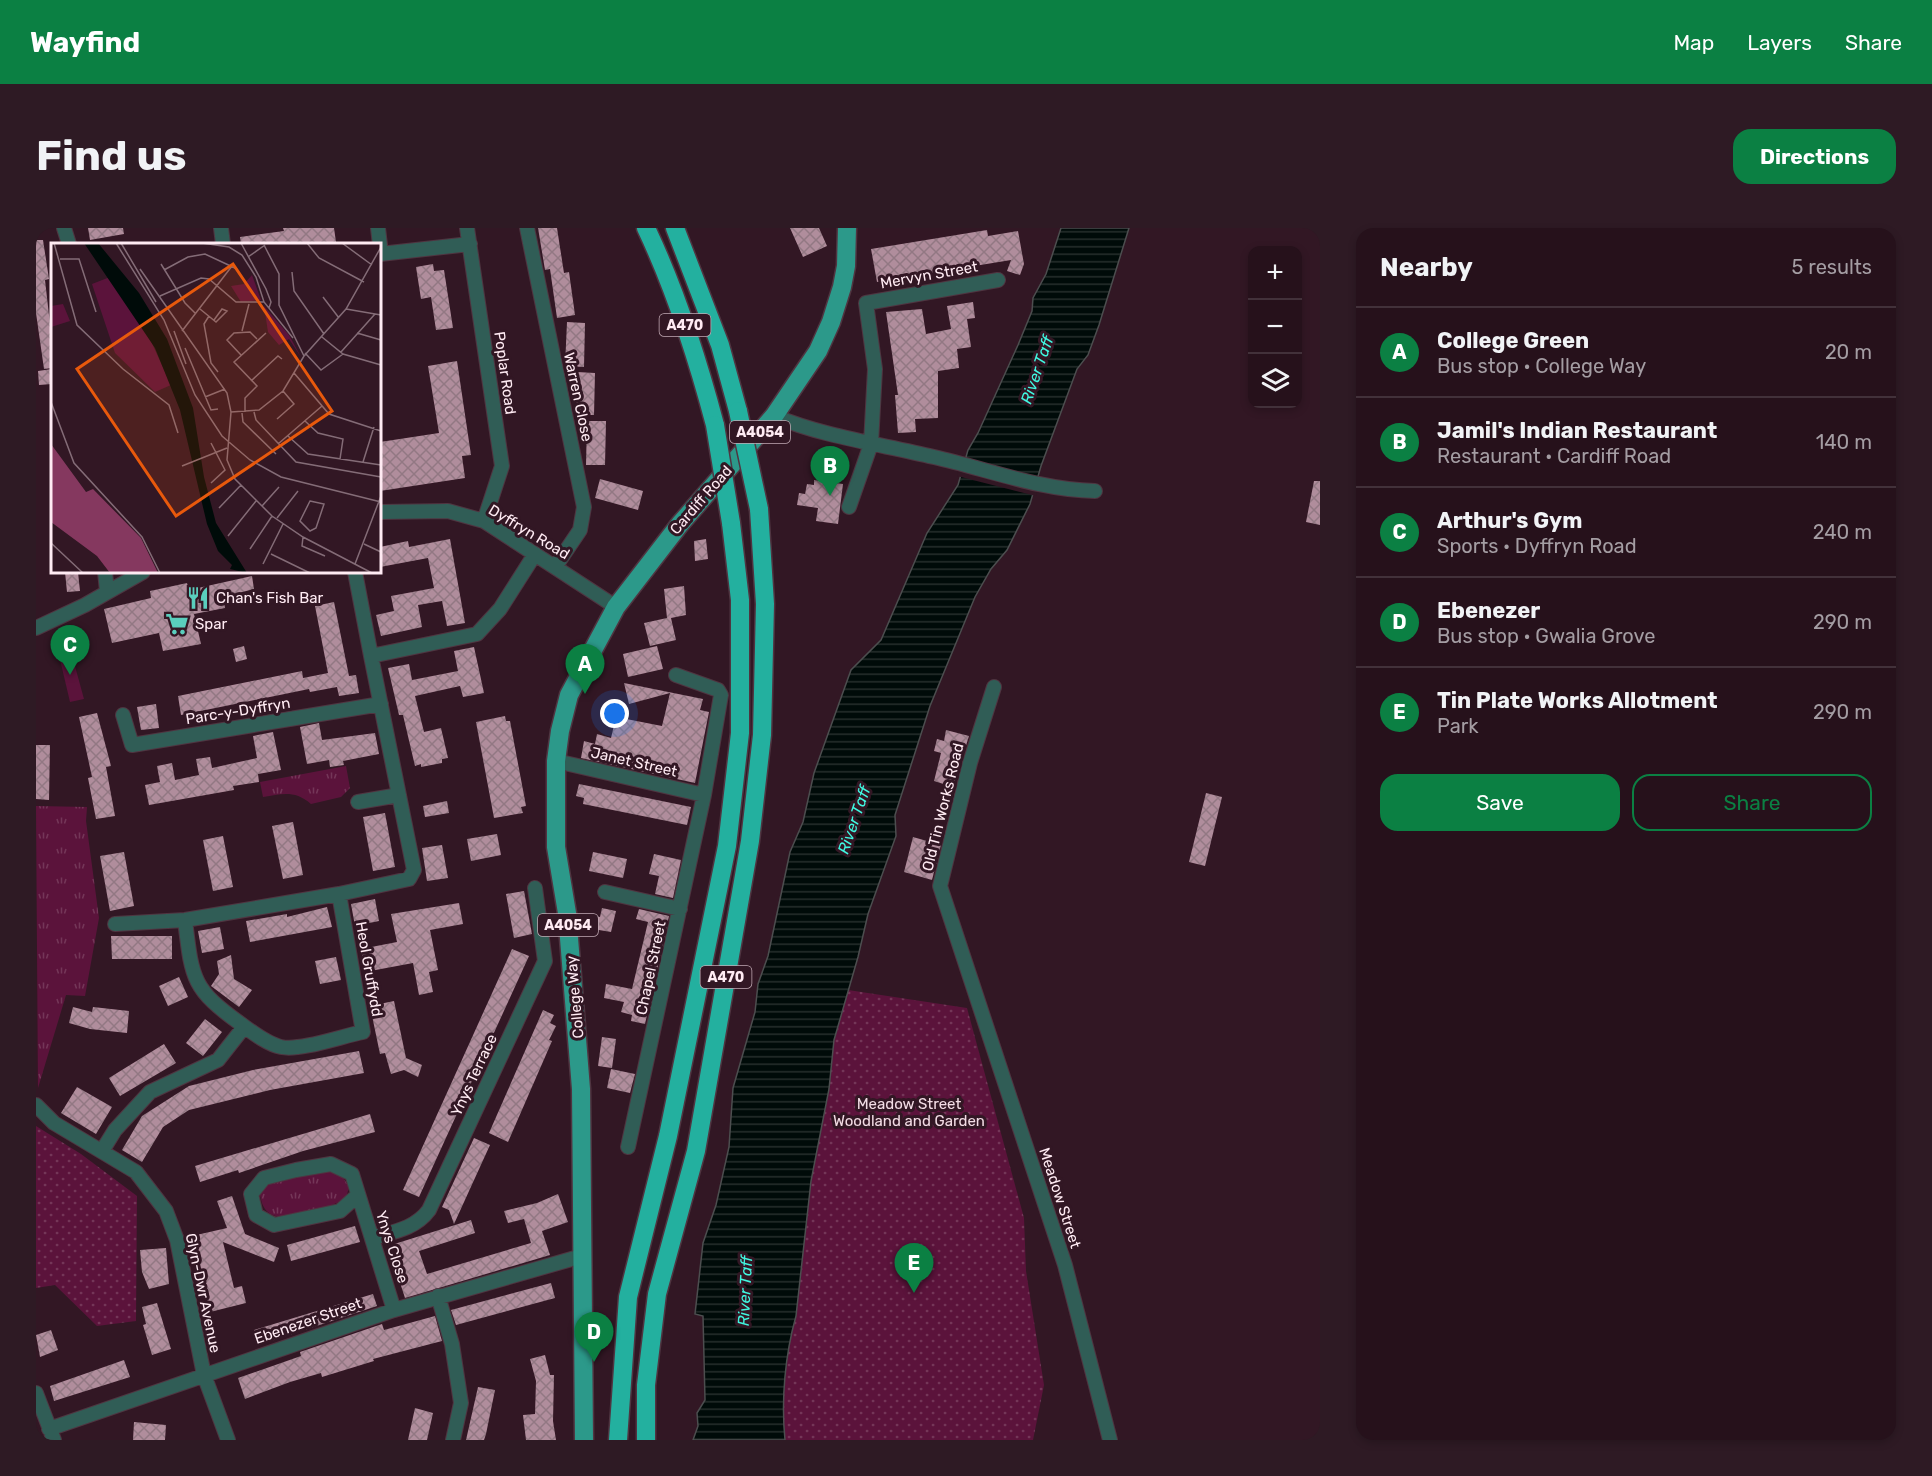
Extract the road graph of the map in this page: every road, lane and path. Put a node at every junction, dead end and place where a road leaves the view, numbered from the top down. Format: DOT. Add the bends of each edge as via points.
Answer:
graph roads {
  1 [pos="64,228"];
  2 [pos="221,228"];
  3 [pos="378,228"];
  4 [pos="467,228"];
  5 [pos="527,228"];
  6 [pos="646,228"];
  7 [pos="675,228"];
  8 [pos="847,228"];
  9 [pos="69,243"];
  10 [pos="223,243"];
  11 [pos="379,243"];
  12 [pos="470,244"];
  13 [pos="381,254"];
  14 [pos="998,280"];
  15 [pos="774,416"];
  16 [pos="871,444"];
  17 [pos="1095,491"];
  18 [pos="849,507"];
  19 [pos="381,512"];
  20 [pos="484,521"];
  21 [pos="535,554"];
  22 [pos="555,567"];
  23 [pos="105,573"];
  24 [pos="140,573"];
  25 [pos="355,573"];
  26 [pos="107,591"];
  27 [pos="616,607"];
  28 [pos="36,628"];
  29 [pos="371,656"];
  30 [pos="676,675"];
  31 [pos="994,687"];
  32 [pos="381,704"];
  33 [pos="123,714"];
  34 [pos="556,761"];
  35 [pos="399,795"];
  36 [pos="704,795"];
  37 [pos="358,802"];
  38 [pos="535,888"];
  39 [pos="605,892"];
  40 [pos="339,894"];
  41 [pos="680,909"];
  42 [pos="185,920"];
  43 [pos="115,924"];
  44 [pos="968,970"];
  45 [pos="244,1027"];
  46 [pos="36,1106"];
  47 [pos="628,1147"];
  48 [pos="102,1151"];
  49 [pos="358,1195"];
  50 [pos="372,1238"];
  51 [pos="582,1256"];
  52 [pos="438,1296"];
  53 [pos="394,1310"];
  54 [pos="204,1375"];
  55 [pos="36,1393"];
  56 [pos="51,1434"];
  57 [pos="228,1440"];
  58 [pos="453,1440"];
  59 [pos="584,1440"];
  60 [pos="618,1440"];
  61 [pos="646,1440"];
  62 [pos="1110,1440"];
  1 -- 9 [label="street"];
  2 -- 10 [label="street"];
  3 -- 11 [label="street"];
  4 -- 12 [label="street, Poplar Road"];
  5 -- 22 [label="street, Warren Close" via="584,507 580,530"];
  6 -- 60 [label="highway, A470, bridge" via="666,270 696,354 715,425 740,600 740,733 727,846 668,1136 628,1297"];
  7 -- 61 [label="highway, A470, bridge" via="720,345 759,509 765,604 762,735 750,841 696,1151 657,1294 646,1385"];
  8 -- 15 [label="main road, Cardiff Road / A4054" via="846,266 831,322 818,351"];
  12 -- 13 [label="street"];
  12 -- 20 [label="street, Poplar Road" via="502,466"];
  14 -- 16 [label="street, Mervyn Street" via="866,303 875,369"];
  15 -- 16 [label="street"];
  15 -- 27 [label="main road, Cardiff Road / A4054" via="680,524"];
  16 -- 17 [label="street" via="1047,486"];
  16 -- 18 [label="street"];
  19 -- 20 [label="street, Dyffryn Road" via="448,511"];
  20 -- 21 [label="street, Dyffryn Road"];
  21 -- 22 [label="street, Dyffryn Road"];
  21 -- 29 [label="street" via="500,609 477,634"];
  22 -- 27 [label="street, Dyffryn Road"];
  23 -- 26 [label="street"];
  24 -- 26 [label="street"];
  25 -- 29 [label="street"];
  26 -- 28 [label="street"];
  27 -- 34 [label="main road, College Way / A4054" via="569,694"];
  29 -- 32 [label="street"];
  30 -- 36 [label="street, Chapel Street" via="721,693"];
  31 -- 44 [label="street, Old Tin Works Road" via="970,762 940,886"];
  32 -- 33 [label="street, Parc-y-Dyffryn" via="132,745"];
  32 -- 35 [label="street"];
  34 -- 36 [label="street, Janet Street"];
  34 -- 51 [label="main road, College Way / A4054" via="556,847 567,913 580,1065"];
  35 -- 37 [label="street"];
  35 -- 40 [label="street" via="414,870 409,879"];
  36 -- 41 [label="street, Chapel Street"];
  38 -- 50 [label="street, Ynys Terrace" via="545,961 422,1220"];
  39 -- 41 [label="street"];
  40 -- 42 [label="street"];
  40 -- 45 [label="street, Heol Gruffydd" via="363,1032 282,1047"];
  41 -- 47 [label="street, Chapel Street"];
  42 -- 43 [label="street"];
  42 -- 45 [label="street, Heol Gruffydd" via="191,967 198,986 211,1003"];
  44 -- 62 [label="street, Meadow Street" via="1065,1265"];
  45 -- 48 [label="street" via="218,1060 150,1092 115,1130"];
  46 -- 48 [label="street, Glyn-Dwr Avenue" via="54,1123"];
  48 -- 54 [label="street, Glyn-Dwr Avenue" via="136,1172 166,1211 177,1240"];
  49 -- 49 [label="street, Ynys Close" via="340,1211 274,1225 256,1215 252,1194 264,1178 331,1164 352,1174"];
  49 -- 50 [label="street, Ynys Close"];
  50 -- 53 [label="street, Ynys Close"];
  51 -- 52 [label="street, Ebenezer Street"];
  51 -- 59 [label="main road, A4054"];
  52 -- 53 [label="street, Ebenezer Street"];
  52 -- 58 [label="street" via="452,1344 461,1403"];
  53 -- 54 [label="street, Ebenezer Street"];
  54 -- 56 [label="street, Ebenezer Street"];
  54 -- 57 [label="street, Glyn-Dwr Avenue"];
  55 -- 56 [label="street"];
}
